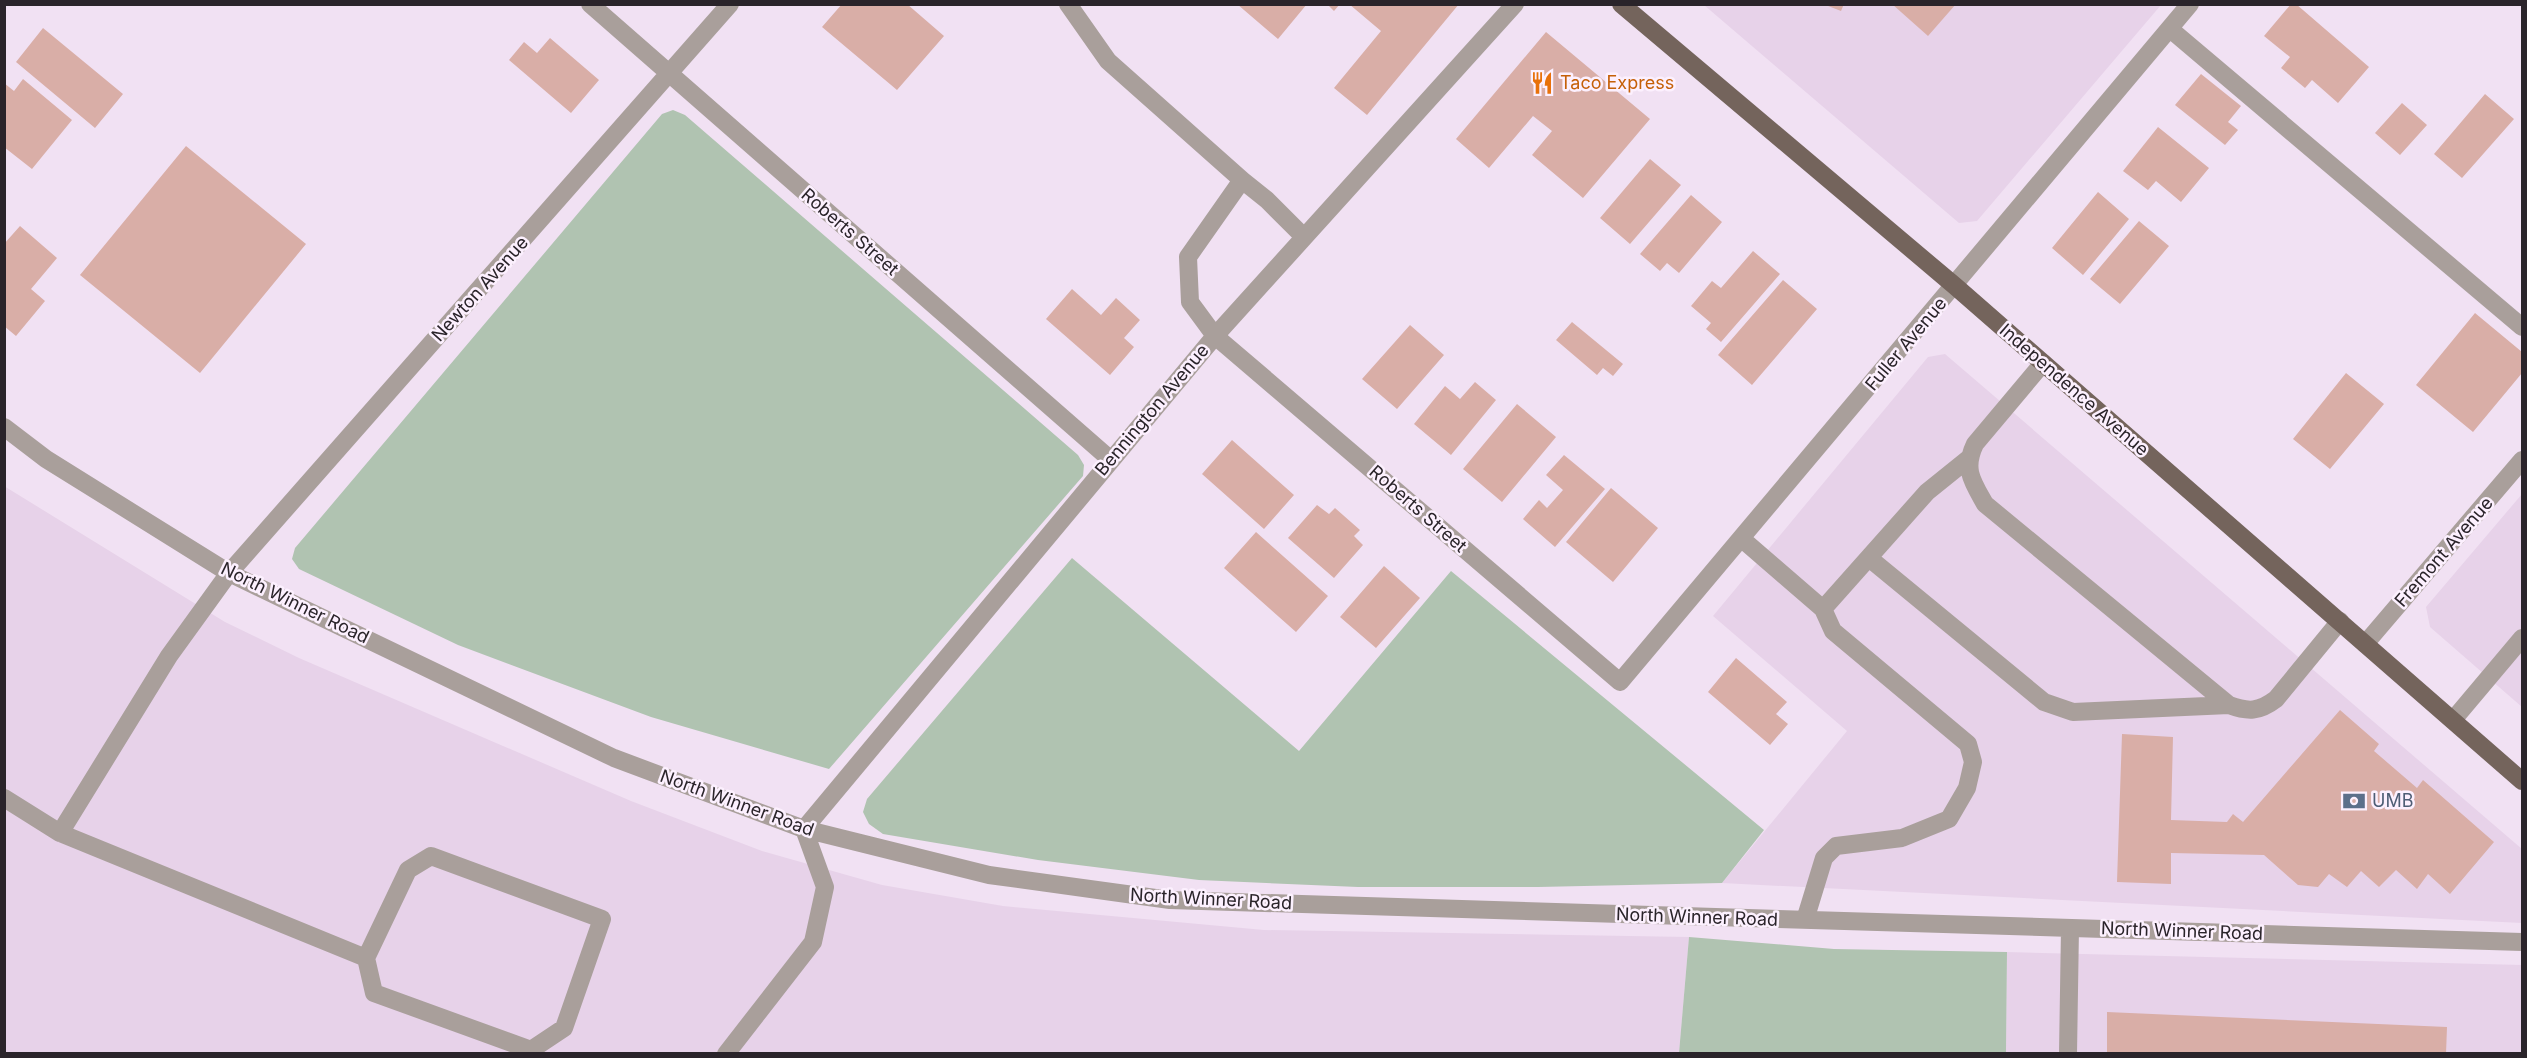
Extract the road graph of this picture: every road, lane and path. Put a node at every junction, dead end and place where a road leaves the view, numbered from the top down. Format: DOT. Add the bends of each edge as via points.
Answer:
graph roads {
  1 [pos="590,4"];
  2 [pos="730,4"];
  3 [pos="1068,4"];
  4 [pos="1515,4"];
  5 [pos="1621,4"];
  6 [pos="2190,4"];
  7 [pos="2170,29"];
  8 [pos="670,75"];
  9 [pos="1242,180"];
  10 [pos="1304,237"];
  11 [pos="1955,286"];
  12 [pos="2523,327"];
  13 [pos="1215,336"];
  14 [pos="2043,363"];
  15 [pos="4,427"];
  16 [pos="1968,459"];
  17 [pos="1111,460"];
  18 [pos="2523,460"];
  19 [pos="1742,539"];
  20 [pos="1869,558"];
  21 [pos="229,573"];
  22 [pos="1823,609"];
  23 [pos="2340,621"];
  24 [pos="2523,638"];
  25 [pos="2366,644"];
  26 [pos="1620,682"];
  27 [pos="2229,705"];
  28 [pos="2454,720"];
  29 [pos="2523,780"];
  30 [pos="4,798"];
  31 [pos="804,829"];
  32 [pos="60,833"];
  33 [pos="1805,920"];
  34 [pos="2070,928"];
  35 [pos="2523,942"];
  36 [pos="366,958"];
  37 [pos="726,1053"];
  38 [pos="2068,1053"];
  1 -- 8 [label="street, Roberts Street"];
  2 -- 8 [label="street, Newton Avenue"];
  3 -- 9 [label="street" via="1108,61"];
  4 -- 10 [label="street, Bennington Avenue"];
  5 -- 11 [label="main road, Independence Avenue"];
  6 -- 7 [label="street, Fuller Avenue"];
  7 -- 11 [label="street, Fuller Avenue"];
  7 -- 12 [label="street"];
  8 -- 17 [label="street, Roberts Street"];
  8 -- 21 [label="street, Newton Avenue"];
  9 -- 10 [label="street"];
  9 -- 13 [label="street, Roberts Street" via="1188,257 1190,302"];
  10 -- 13 [label="street, Bennington Avenue"];
  11 -- 14 [label="main road, Independence Avenue"];
  11 -- 19 [label="street, Fuller Avenue"];
  13 -- 17 [label="street, Bennington Avenue"];
  13 -- 26 [label="street, Roberts Street"];
  14 -- 16 [label="street"];
  14 -- 23 [label="main road, Independence Avenue"];
  15 -- 21 [label="street, North Winner Road" via="46,459"];
  16 -- 20 [label="street" via="1927,492"];
  16 -- 27 [label="street" via="1971,479 1984,504"];
  17 -- 31 [label="street, Bennington Avenue"];
  18 -- 25 [label="street, Fremont Avenue"];
  19 -- 22 [label="street"];
  19 -- 26 [label="street, Fuller Avenue"];
  20 -- 22 [label="street"];
  20 -- 27 [label="street" via="2044,702 2073,712"];
  21 -- 31 [label="street, North Winner Road" via="614,758"];
  21 -- 32 [label="street, Newton Avenue" via="169,656"];
  22 -- 33 [label="street" via="1833,631 1968,744 1973,762 1967,788 1949,819 1902,838 1836,846 1824,858"];
  23 -- 25 [label="main road, Independence Avenue"];
  23 -- 27 [label="street" via="2276,699 2264,708 2247,712"];
  24 -- 28 [label="street"];
  25 -- 28 [label="main road, Independence Avenue"];
  28 -- 29 [label="main road, Independence Avenue"];
  30 -- 32 [label="street"];
  31 -- 33 [label="street, North Winner Road" via="989,875 1170,900"];
  31 -- 37 [label="street" via="825,886 813,942"];
  32 -- 36 [label="street"];
  33 -- 34 [label="street, North Winner Road"];
  34 -- 35 [label="street, North Winner Road"];
  34 -- 38 [label="street"];
  36 -- 36 [label="street" via="374,993 531,1050 564,1028 602,918 431,856 408,870"];
}
